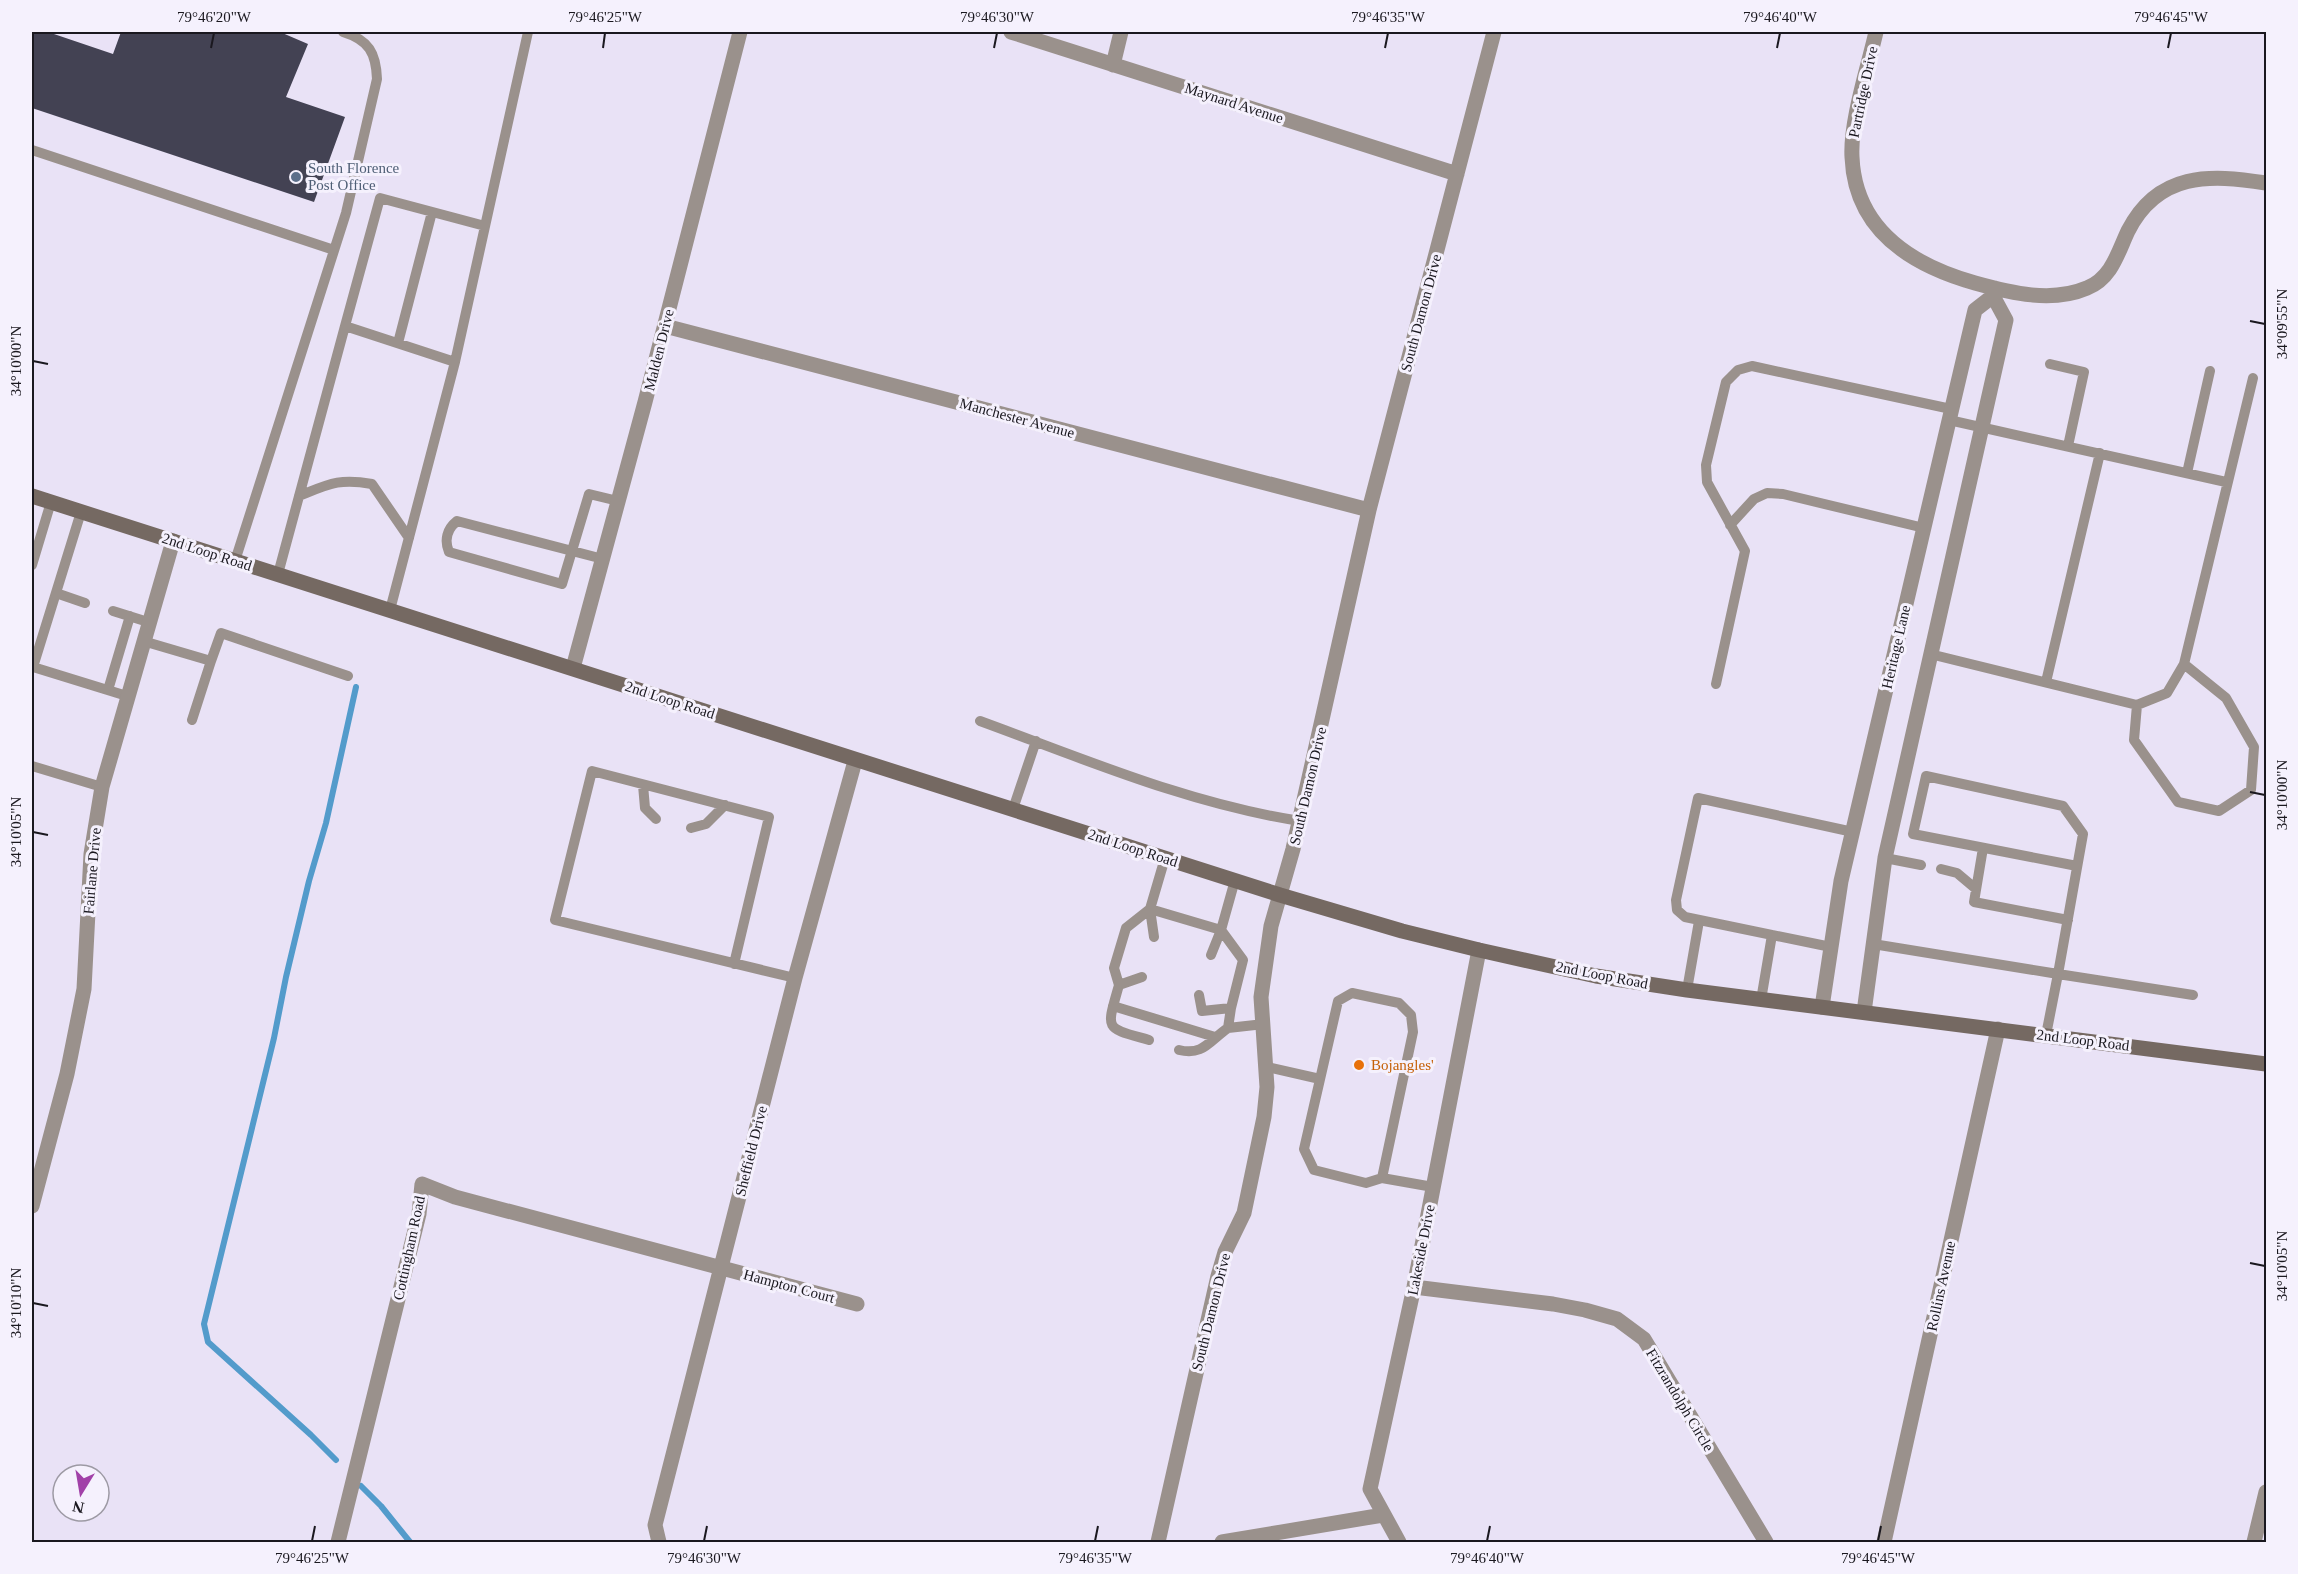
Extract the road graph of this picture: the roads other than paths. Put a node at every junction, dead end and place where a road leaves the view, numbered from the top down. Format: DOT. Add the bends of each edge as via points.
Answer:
graph roads {
  1 [pos="343,32"];
  2 [pos="528,32"];
  3 [pos="740,32"];
  4 [pos="1011,32"];
  5 [pos="1122,32"];
  6 [pos="1494,32"];
  7 [pos="1876,32"];
  8 [pos="1113,65"];
  9 [pos="32,150"];
  10 [pos="1457,174"];
  11 [pos="2266,183"];
  12 [pos="432,212"];
  13 [pos="485,226"];
  14 [pos="334,250"];
  15 [pos="1994,292"];
  16 [pos="345,326"];
  17 [pos="665,326"];
  18 [pos="398,344"];
  19 [pos="455,362"];
  20 [pos="2050,364"];
  21 [pos="2210,371"];
  22 [pos="2253,378"];
  23 [pos="1950,415"];
  24 [pos="1982,426"];
  25 [pos="2068,446"];
  26 [pos="2100,453"];
  27 [pos="2187,473"];
  28 [pos="2226,482"];
  29 [pos="32,496"];
  30 [pos="299,496"];
  31 [pos="618,501"];
  32 [pos="51,502"];
  33 [pos="1369,510"];
  34 [pos="81,512"];
  35 [pos="1730,525"];
  36 [pos="1924,528"];
  37 [pos="409,538"];
  38 [pos="173,541"];
  39 [pos="573,551"];
  40 [pos="603,559"];
  41 [pos="235,561"];
  42 [pos="32,565"];
  43 [pos="278,574"];
  44 [pos="56,593"];
  45 [pos="85,603"];
  46 [pos="390,610"];
  47 [pos="113,612"];
  48 [pos="130,616"];
  49 [pos="148,622"];
  50 [pos="143,641"];
  51 [pos="1930,654"];
  52 [pos="211,661"];
  53 [pos="2184,664"];
  54 [pos="573,668"];
  55 [pos="348,676"];
  56 [pos="2046,682"];
  57 [pos="1716,684"];
  58 [pos="108,690"];
  59 [pos="127,696"];
  60 [pos="2137,705"];
  61 [pos="192,720"];
  62 [pos="980,721"];
  63 [pos="1036,741"];
  64 [pos="855,760"];
  65 [pos="32,766"];
  66 [pos="1904,771"];
  67 [pos="1926,776"];
  68 [pos="643,785"];
  69 [pos="102,788"];
  70 [pos="725,805"];
  71 [pos="1013,809"];
  72 [pos="656,819"];
  73 [pos="1300,821"];
  74 [pos="691,828"];
  75 [pos="1853,832"];
  76 [pos="1983,848"];
  77 [pos="1165,858"];
  78 [pos="1885,858"];
  79 [pos="1921,865"];
  80 [pos="2077,866"];
  81 [pos="1941,868"];
  82 [pos="1235,880"];
  83 [pos="1976,889"];
  84 [pos="1280,895"];
  85 [pos="1150,909"];
  86 [pos="2068,920"];
  87 [pos="1699,921"];
  88 [pos="1221,930"];
  89 [pos="1772,935"];
  90 [pos="1154,937"];
  91 [pos="1873,944"];
  92 [pos="1831,947"];
  93 [pos="1479,950"];
  94 [pos="1210,955"];
  95 [pos="734,963"];
  96 [pos="2058,974"];
  97 [pos="1142,977"];
  98 [pos="795,978"];
  99 [pos="1119,985"];
  100 [pos="1687,990"];
  101 [pos="1199,995"];
  102 [pos="2193,995"];
  103 [pos="1761,1000"];
  104 [pos="1113,1006"];
  105 [pos="1822,1007"];
  106 [pos="1231,1008"];
  107 [pos="1202,1011"];
  108 [pos="1864,1012"];
  109 [pos="1264,1024"];
  110 [pos="1228,1028"];
  111 [pos="1998,1029"];
  112 [pos="1196,1031"];
  113 [pos="2046,1035"];
  114 [pos="1215,1037"];
  115 [pos="1149,1040"];
  116 [pos="1179,1050"];
  117 [pos="2266,1064"];
  118 [pos="1267,1067"];
  119 [pos="1320,1079"];
  120 [pos="1382,1178"];
  121 [pos="1433,1187"];
  122 [pos="32,1206"];
  123 [pos="721,1267"];
  124 [pos="1414,1287"];
  125 [pos="857,1304"];
  126 [pos="2266,1492"];
  127 [pos="1383,1515"];
  128 [pos="338,1542"];
  129 [pos="659,1542"];
  130 [pos="1158,1542"];
  131 [pos="1222,1542"];
  132 [pos="1399,1542"];
  133 [pos="1766,1542"];
  134 [pos="1884,1542"];
  135 [pos="2254,1542"];
  1 -- 14 [label="lane" via="371,49 377,79"];
  2 -- 13 [label="lane"];
  3 -- 17 [label="street, Malden Drive"];
  4 -- 8 [label="street, Maynard Avenue"];
  5 -- 8 [label="street"];
  6 -- 10 [label="street, South Damon Drive"];
  7 -- 15 [label="street, Partridge Drive" via="1853,137 1856,191 1862,207 1897,246 1917,260"];
  8 -- 10 [label="street, Maynard Avenue"];
  9 -- 14 [label="lane"];
  10 -- 33 [label="street, South Damon Drive"];
  11 -- 15 [label="street, Partridge Drive" via="2209,177 2166,190 2142,209 2110,270 2088,288 2052,295"];
  12 -- 13 [label="lane"];
  12 -- 16 [label="lane" via="380,198"];
  12 -- 18 [label="lane"];
  13 -- 19 [label="lane"];
  14 -- 41 [label="lane"];
  15 -- 23 [label="street, Heritage Lane" via="1975,310"];
  15 -- 24 [label="street" via="2006,320"];
  16 -- 18 [label="lane"];
  16 -- 30 [label="lane"];
  17 -- 31 [label="street, Malden Drive"];
  17 -- 33 [label="street, Manchester Avenue"];
  18 -- 19 [label="lane"];
  19 -- 37 [label="lane"];
  20 -- 25 [label="lane" via="2084,372"];
  21 -- 27 [label="lane"];
  22 -- 28 [label="lane"];
  23 -- 24 [label="lane"];
  23 -- 35 [label="lane" via="1752,366 1738,370 1726,382 1706,465 1707,482"];
  23 -- 36 [label="street, Heritage Lane"];
  24 -- 25 [label="lane"];
  24 -- 51 [label="street"];
  25 -- 26 [label="lane"];
  26 -- 27 [label="lane"];
  26 -- 56 [label="lane"];
  27 -- 28 [label="lane"];
  28 -- 53 [label="lane"];
  29 -- 32 [label="main road, 2nd Loop Road"];
  30 -- 37 [label="lane" via="333,482 372,484"];
  30 -- 43 [label="lane"];
  31 -- 39 [label="lane" via="589,494"];
  31 -- 40 [label="street, Malden Drive"];
  32 -- 34 [label="main road, 2nd Loop Road"];
  32 -- 42 [label="lane"];
  33 -- 73 [label="street, South Damon Drive"];
  34 -- 38 [label="main road, 2nd Loop Road"];
  34 -- 44 [label="lane"];
  35 -- 36 [label="lane" via="1767,492"];
  35 -- 57 [label="lane" via="1744,551"];
  36 -- 75 [label="street, Heritage Lane"];
  37 -- 46 [label="lane"];
  38 -- 41 [label="main road, 2nd Loop Road"];
  38 -- 49 [label="street, Fairlane Drive"];
  39 -- 39 [label="lane" via="457,521 449,527 446,544 449,552 562,584"];
  39 -- 40 [label="lane"];
  40 -- 54 [label="street, Malden Drive"];
  41 -- 43 [label="main road, 2nd Loop Road"];
  43 -- 46 [label="main road, 2nd Loop Road"];
  44 -- 45 [label="lane"];
  44 -- 58 [label="lane" via="33,667"];
  46 -- 54 [label="main road, 2nd Loop Road"];
  47 -- 48 [label="lane"];
  48 -- 49 [label="lane"];
  48 -- 58 [label="lane"];
  49 -- 50 [label="street, Fairlane Drive"];
  50 -- 52 [label="lane"];
  50 -- 59 [label="street, Fairlane Drive"];
  51 -- 56 [label="lane"];
  51 -- 66 [label="street"];
  52 -- 55 [label="lane" via="221,633"];
  52 -- 61 [label="lane"];
  53 -- 60 [label="lane" via="2167,693"];
  53 -- 60 [label="lane" via="2226,698 2254,747 2250,790 2219,811 2178,802 2134,740"];
  54 -- 64 [label="main road, 2nd Loop Road"];
  56 -- 60 [label="lane"];
  58 -- 59 [label="lane"];
  59 -- 69 [label="street, Fairlane Drive"];
  62 -- 63 [label="lane"];
  63 -- 71 [label="lane"];
  63 -- 73 [label="lane" via="1162,787 1233,808"];
  64 -- 71 [label="main road, 2nd Loop Road"];
  64 -- 98 [label="street, Sheffield Drive"];
  65 -- 69 [label="lane"];
  66 -- 67 [label="lane"];
  66 -- 78 [label="street"];
  67 -- 76 [label="lane" via="1913,834"];
  67 -- 80 [label="lane" via="2063,806 2083,834"];
  68 -- 70 [label="lane"];
  68 -- 72 [label="lane" via="645,808"];
  68 -- 95 [label="lane" via="592,771 555,920"];
  69 -- 122 [label="street, Fairlane Drive" via="91,854 84,989 67,1074"];
  70 -- 74 [label="lane" via="706,824"];
  70 -- 95 [label="lane" via="769,817"];
  71 -- 77 [label="main road, 2nd Loop Road"];
  73 -- 84 [label="street, South Damon Drive"];
  75 -- 87 [label="lane" via="1698,798 1676,900 1677,910"];
  75 -- 92 [label="street, Heritage Lane"];
  76 -- 80 [label="lane"];
  76 -- 83 [label="lane"];
  77 -- 82 [label="main road, 2nd Loop Road"];
  77 -- 85 [label="lane"];
  78 -- 79 [label="lane"];
  78 -- 91 [label="street"];
  80 -- 86 [label="lane"];
  81 -- 83 [label="lane" via="1957,873"];
  82 -- 84 [label="main road, 2nd Loop Road"];
  82 -- 88 [label="lane"];
  83 -- 86 [label="lane" via="1974,902"];
  84 -- 93 [label="main road, 2nd Loop Road"];
  84 -- 109 [label="street, South Damon Drive" via="1270,926 1265,963"];
  85 -- 88 [label="lane"];
  85 -- 90 [label="lane"];
  85 -- 99 [label="lane" via="1126,928 1114,968"];
  86 -- 96 [label="lane"];
  87 -- 89 [label="lane"];
  87 -- 100 [label="lane"];
  88 -- 94 [label="lane"];
  88 -- 106 [label="lane" via="1243,960"];
  89 -- 92 [label="lane"];
  89 -- 103 [label="lane"];
  91 -- 96 [label="lane"];
  91 -- 108 [label="street"];
  92 -- 105 [label="street, Heritage Lane"];
  93 -- 100 [label="main road, 2nd Loop Road" via="1596,976"];
  93 -- 121 [label="street, Lakeside Drive"];
  95 -- 98 [label="lane"];
  96 -- 102 [label="lane"];
  96 -- 113 [label="lane"];
  97 -- 99 [label="lane"];
  98 -- 123 [label="street, Sheffield Drive"];
  99 -- 104 [label="lane"];
  100 -- 103 [label="main road, 2nd Loop Road"];
  101 -- 107 [label="lane"];
  103 -- 105 [label="main road, 2nd Loop Road"];
  104 -- 112 [label="lane"];
  104 -- 115 [label="lane" via="1111,1025 1115,1030"];
  105 -- 108 [label="main road, 2nd Loop Road"];
  106 -- 107 [label="lane"];
  106 -- 110 [label="lane"];
  107 -- 112 [label="lane"];
  108 -- 111 [label="main road, 2nd Loop Road"];
  109 -- 110 [label="lane"];
  109 -- 118 [label="street, South Damon Drive"];
  110 -- 114 [label="lane"];
  111 -- 113 [label="main road, 2nd Loop Road"];
  111 -- 134 [label="street, Rollins Avenue"];
  112 -- 114 [label="lane"];
  113 -- 117 [label="main road, 2nd Loop Road"];
  114 -- 116 [label="lane" via="1198,1052"];
  118 -- 119 [label="lane"];
  118 -- 130 [label="street, South Damon Drive" via="1264,1117 1244,1213 1225,1251 1218,1276"];
  119 -- 120 [label="lane" via="1304,1149 1314,1170 1366,1183"];
  119 -- 120 [label="lane" via="1338,1001 1352,993 1398,1003 1411,1015 1413,1032"];
  120 -- 121 [label="lane"];
  121 -- 124 [label="street, Lakeside Drive"];
  123 -- 125 [label="street, Hampton Court"];
  123 -- 128 [label="street, Cottingham Road" via="455,1197 422,1184 419,1215"];
  123 -- 129 [label="street, Sheffield Drive" via="655,1525"];
  124 -- 127 [label="street, Lakeside Drive" via="1370,1489"];
  124 -- 133 [label="street, Fitzrandolph Circle" via="1553,1304 1617,1319 1644,1339"];
  126 -- 135 [label="street"];
  127 -- 131 [label="street"];
  127 -- 132 [label="street, Lakeside Drive"];
}
